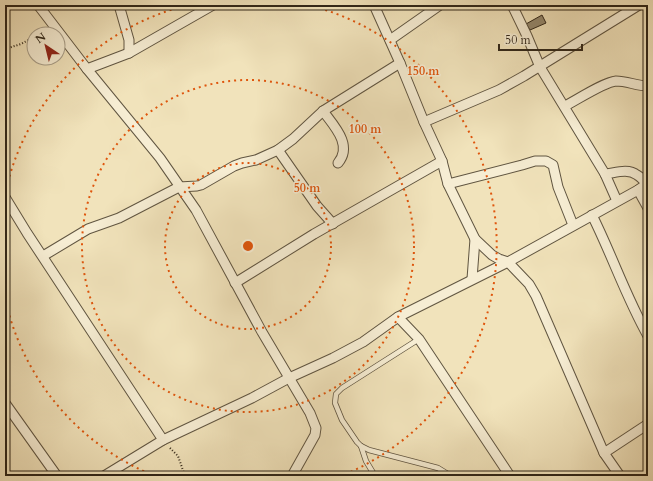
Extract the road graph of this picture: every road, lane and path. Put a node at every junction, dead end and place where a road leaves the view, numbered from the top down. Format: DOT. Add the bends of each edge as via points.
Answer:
graph roads {
  1 [pos="38,5"];
  2 [pos="119,5"];
  3 [pos="213,5"];
  4 [pos="374,5"];
  5 [pos="440,5"];
  6 [pos="512,5"];
  7 [pos="639,5"];
  8 [pos="390,40"];
  9 [pos="26,41"];
  10 [pos="5,49"];
  11 [pos="130,53"];
  12 [pos="400,64"];
  13 [pos="540,67"];
  14 [pos="86,69"];
  15 [pos="648,86"];
  16 [pos="565,106"];
  17 [pos="323,111"];
  18 [pos="424,122"];
  19 [pos="278,150"];
  20 [pos="442,161"];
  21 [pos="338,163"];
  22 [pos="605,174"];
  23 [pos="648,183"];
  24 [pos="448,184"];
  25 [pos="179,187"];
  26 [pos="638,190"];
  27 [pos="5,198"];
  28 [pos="618,201"];
  29 [pos="648,208"];
  30 [pos="592,215"];
  31 [pos="333,224"];
  32 [pos="573,225"];
  33 [pos="475,239"];
  34 [pos="43,256"];
  35 [pos="508,262"];
  36 [pos="472,279"];
  37 [pos="235,283"];
  38 [pos="398,317"];
  39 [pos="645,322"];
  40 [pos="648,336"];
  41 [pos="420,339"];
  42 [pos="289,378"];
  43 [pos="5,403"];
  44 [pos="648,424"];
  45 [pos="163,440"];
  46 [pos="361,446"];
  47 [pos="604,453"];
  48 [pos="57,476"];
  49 [pos="104,476"];
  50 [pos="185,476"];
  51 [pos="292,476"];
  52 [pos="375,476"];
  53 [pos="451,476"];
  54 [pos="508,476"];
  55 [pos="620,476"];
  1 -- 14 [label="street"];
  2 -- 11 [label="street"];
  3 -- 11 [label="street"];
  4 -- 8 [label="street"];
  5 -- 8 [label="street"];
  6 -- 13 [label="street"];
  7 -- 13 [label="street"];
  8 -- 12 [label="street"];
  9 -- 10 [label="path"];
  11 -- 14 [label="street"];
  12 -- 17 [label="street"];
  12 -- 18 [label="street"];
  13 -- 16 [label="street"];
  13 -- 18 [label="street" via="499,90"];
  14 -- 25 [label="street" via="160,158"];
  15 -- 16 [label="street" via="613,82"];
  16 -- 22 [label="street"];
  17 -- 19 [label="street"];
  17 -- 21 [label="street" via="338,130 344,143 343,154"];
  18 -- 20 [label="street"];
  19 -- 25 [label="street" via="256,160 242,162 201,185"];
  19 -- 31 [label="street"];
  20 -- 24 [label="street"];
  20 -- 31 [label="street"];
  22 -- 23 [label="street" via="633,172"];
  22 -- 28 [label="street"];
  23 -- 26 [label="street"];
  24 -- 32 [label="street" via="535,161 546,161 553,165 558,187"];
  24 -- 33 [label="street"];
  25 -- 34 [label="street" via="119,218 88,229"];
  25 -- 37 [label="street" via="196,210"];
  26 -- 28 [label="street"];
  26 -- 29 [label="street"];
  27 -- 34 [label="street"];
  28 -- 30 [label="street"];
  30 -- 32 [label="street"];
  30 -- 39 [label="street" via="628,299"];
  31 -- 37 [label="street"];
  32 -- 35 [label="street"];
  33 -- 35 [label="street" via="492,255"];
  33 -- 36 [label="street"];
  34 -- 45 [label="street"];
  35 -- 36 [label="street"];
  35 -- 47 [label="street" via="529,284 536,296"];
  36 -- 38 [label="street"];
  37 -- 42 [label="street"];
  38 -- 41 [label="street"];
  38 -- 42 [label="street" via="363,342"];
  39 -- 40 [label="street"];
  41 -- 46 [label="lane" via="336,394 335,403 342,420"];
  41 -- 54 [label="street"];
  42 -- 45 [label="street"];
  42 -- 51 [label="street" via="316,428 315,435"];
  43 -- 48 [label="street"];
  44 -- 47 [label="street"];
  45 -- 49 [label="street"];
  45 -- 50 [label="path" via="178,456"];
  46 -- 52 [label="lane" via="366,462"];
  46 -- 53 [label="lane" via="438,468"];
  47 -- 55 [label="street"];
}
